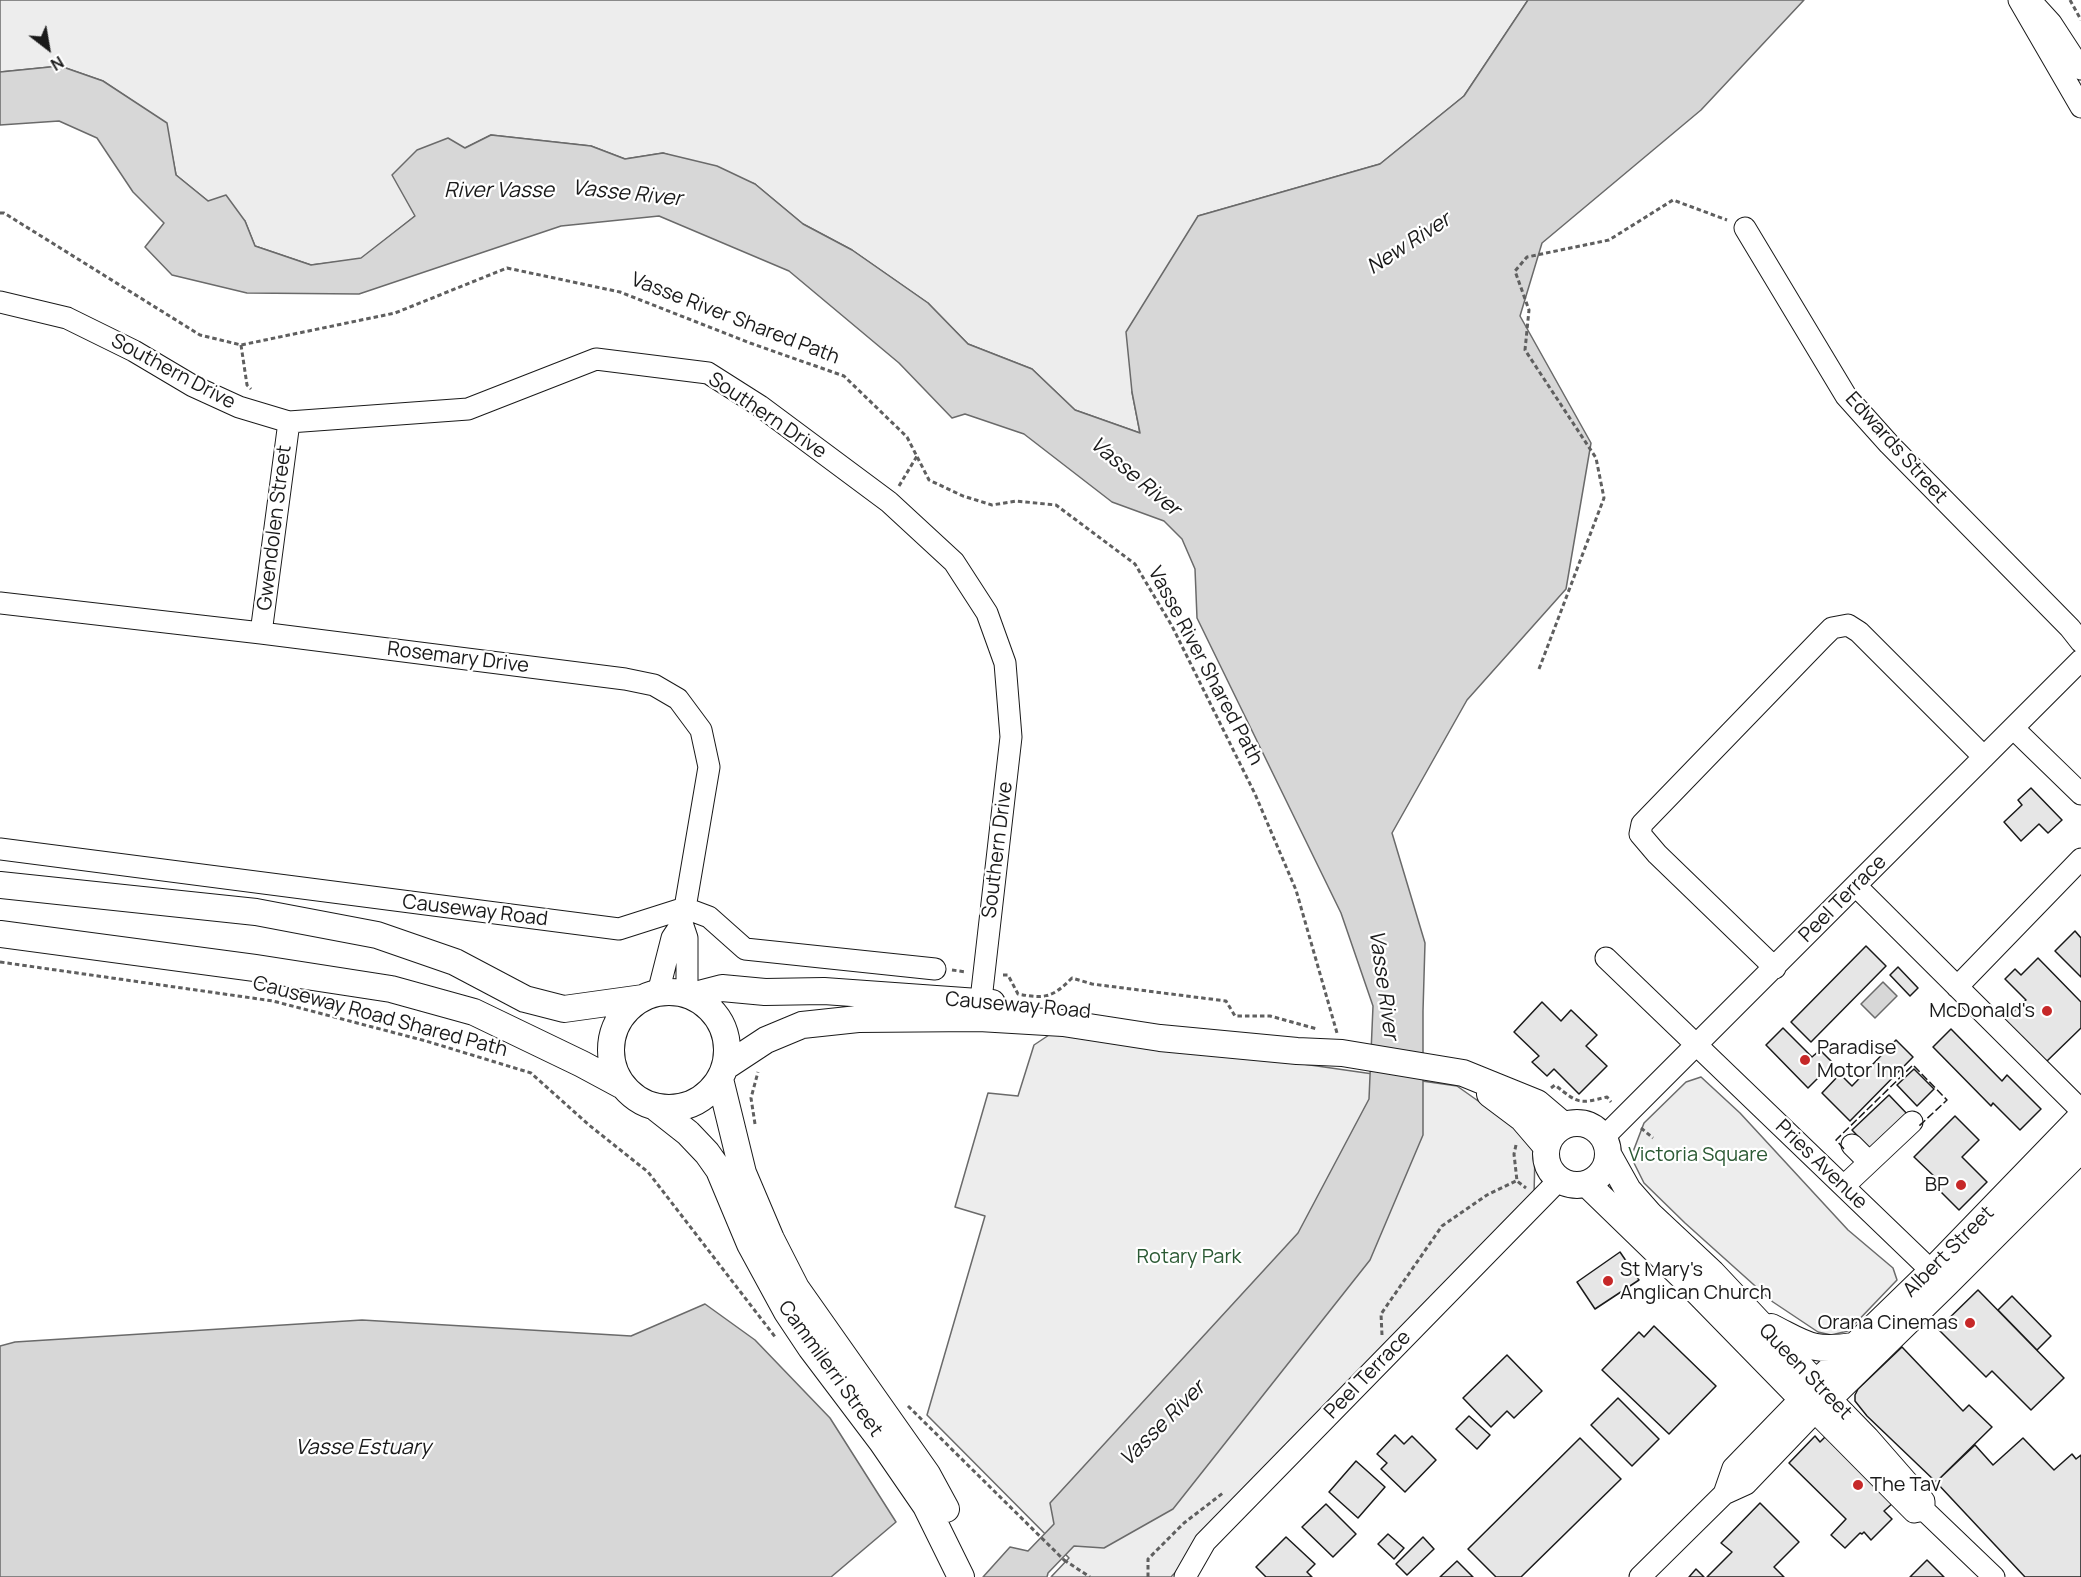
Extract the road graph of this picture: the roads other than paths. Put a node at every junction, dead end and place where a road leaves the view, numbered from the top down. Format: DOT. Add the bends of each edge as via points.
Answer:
graph roads {
  1 [pos="2019,0"];
  2 [pos="2030,0"];
  3 [pos="2081,69"];
  4 [pos="2081,107"];
  5 [pos="1745,228"];
  6 [pos="0,302"];
  7 [pos="289,422"];
  8 [pos="0,603"];
  9 [pos="261,633"];
  10 [pos="2081,642"];
  11 [pos="2081,660"];
  12 [pos="2013,728"];
  13 [pos="1984,757"];
  14 [pos="2081,794"];
  15 [pos="0,849"];
  16 [pos="2081,859"];
  17 [pos="0,885"];
  18 [pos="1856,886"];
  19 [pos="683,916"];
  20 [pos="0,934"];
  21 [pos="1606,958"];
  22 [pos="1774,968"];
  23 [pos="935,969"];
  24 [pos="1957,987"];
  25 [pos="650,995"];
  26 [pos="689,995"];
  27 [pos="980,1010"];
  28 [pos="1697,1045"];
  29 [pos="722,1073"];
  30 [pos="1463,1073"];
  31 [pos="621,1085"];
  32 [pos="655,1107"];
  33 [pos="2081,1110"];
  34 [pos="2081,1118"];
  35 [pos="1912,1122"];
  36 [pos="1563,1125"];
  37 [pos="1852,1145"];
  38 [pos="1546,1146"];
  39 [pos="1606,1146"];
  40 [pos="2081,1149"];
  41 [pos="1869,1162"];
  42 [pos="1559,1180"];
  43 [pos="1587,1184"];
  44 [pos="1844,1186"];
  45 [pos="1939,1278"];
  46 [pos="1754,1319"];
  47 [pos="1854,1346"];
  48 [pos="1815,1398"];
  49 [pos="965,1569"];
  50 [pos="1185,1577"];
  51 [pos="1640,1577"];
  52 [pos="1995,1577"];
  1 -- 4 [label="street"];
  2 -- 3 [label="street" via="2051,23"];
  5 -- 10 [label="street, Edwards Street" via="1846,396"];
  6 -- 7 [label="street, Southern Drive" via="67,318 193,386 239,407"];
  7 -- 9 [label="street, Gwendolen Street"];
  7 -- 27 [label="street, Southern Drive" via="468,409 596,359 708,373 760,406 889,502 954,562 987,613 1005,663 1011,736"];
  8 -- 9 [label="street, Rosemary Drive"];
  9 -- 19 [label="street, Rosemary Drive" via="625,679 654,684 678,699 701,730 709,767"];
  11 -- 12 [label="street, Peel Terrace"];
  12 -- 13 [label="street, Peel Terrace"];
  12 -- 14 [label="street"];
  13 -- 18 [label="street, Peel Terrace"];
  13 -- 22 [label="street" via="1859,632 1848,624 1832,628 1822,638 1642,824 1640,834"];
  15 -- 19 [label="street, Causeway Road" via="619,930"];
  16 -- 24 [label="street"];
  17 -- 25 [label="main road, Causeway Road" via="256,912 377,935 455,962 525,999 564,1009"];
  18 -- 22 [label="street, Peel Terrace"];
  18 -- 24 [label="street"];
  19 -- 23 [label="street, Causeway Road" via="709,917 745,949"];
  19 -- 25 [label="street, Rosemary Drive"];
  19 -- 26 [label="street, Rosemary Drive"];
  20 -- 31 [label="main road" via="391,989 474,1012"];
  21 -- 28 [label="street, Pries Avenue"];
  22 -- 28 [label="street, Peel Terrace"];
  24 -- 33 [label="street"];
  25 -- 26 [label="main road"];
  25 -- 31 [label="main road" via="629,1007 612,1036 613,1070"];
  26 -- 27 [label="main road, Causeway Road" via="722,988 824,991"];
  26 -- 29 [label="main road" via="706,1005 725,1033 727,1050"];
  27 -- 29 [label="main road, Causeway Road" via="802,1025 766,1040"];
  27 -- 30 [label="main road, Causeway Road" via="1160,1038 1297,1052 1340,1044"];
  28 -- 39 [label="street, Peel Terrace" via="1626,1115"];
  28 -- 44 [label="street, Pries Avenue"];
  29 -- 32 [label="main road" via="711,1091 699,1100 670,1109"];
  29 -- 49 [label="main road, Cammilerri Street" via="744,1173 771,1239 796,1288 927,1474 952,1519"];
  30 -- 36 [label="main road, Causeway Road" via="1537,1103"];
  30 -- 38 [label="main road, Causeway Road" via="1522,1118"];
  31 -- 32 [label="main road"];
  32 -- 49 [label="main road, Cammilerri Street" via="688,1133 719,1170 750,1244 787,1312 923,1500"];
  34 -- 45 [label="main road, Albert Street"];
  35 -- 41 [label="street"];
  36 -- 38 [label="main road"];
  36 -- 39 [label="main road" via="1584,1123 1596,1128"];
  37 -- 41 [label="street"];
  38 -- 42 [label="main road" via="1546,1162"];
  39 -- 43 [label="main road" via="1602,1173"];
  39 -- 46 [label="main road, Queen Street" via="1628,1190"];
  40 -- 45 [label="main road, Albert Street"];
  41 -- 44 [label="street"];
  42 -- 43 [label="main road"];
  42 -- 50 [label="street, Peel Terrace" via="1205,1542"];
  43 -- 48 [label="main road, Queen Street"];
  44 -- 45 [label="street, Pries Avenue"];
  45 -- 47 [label="main road, Albert Street"];
  45 -- 48 [label="main road, Albert Street"];
  46 -- 47 [label="main road" via="1814,1348"];
  46 -- 48 [label="main road, Queen Street"];
  47 -- 48 [label="main road, Albert Street"];
  48 -- 51 [label="street, Albert Street" via="1733,1468 1724,1494"];
  48 -- 52 [label="street, Queen Street" via="1868,1437 1924,1501 1924,1510"];
}
